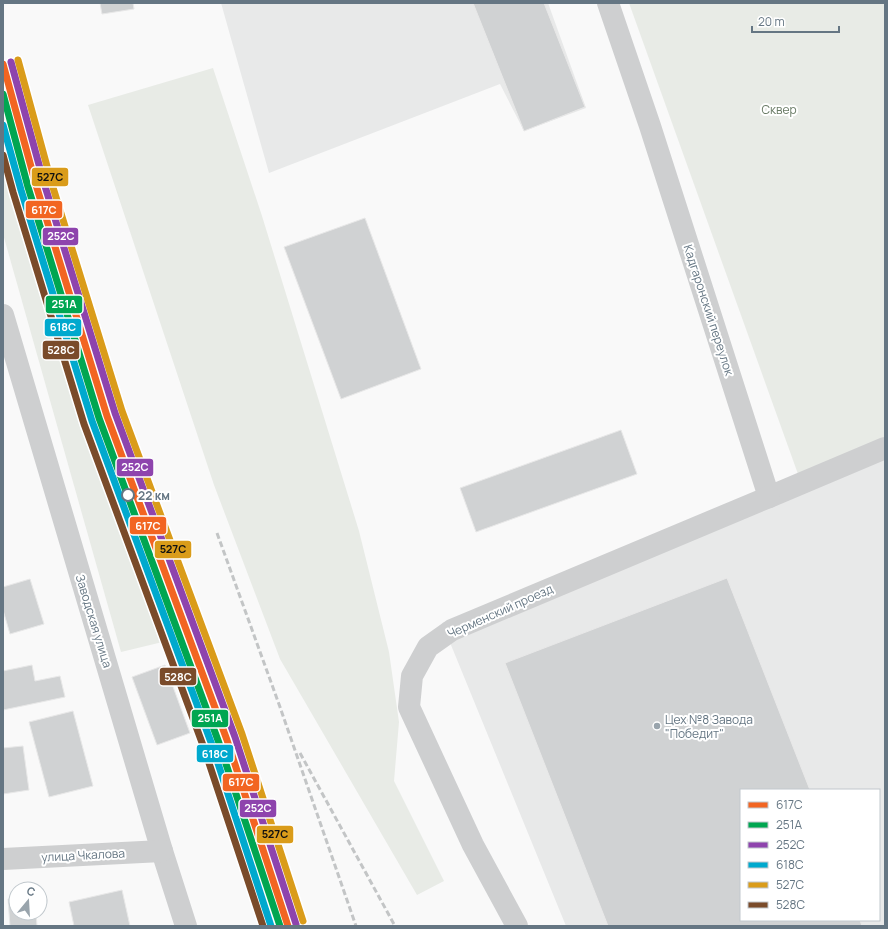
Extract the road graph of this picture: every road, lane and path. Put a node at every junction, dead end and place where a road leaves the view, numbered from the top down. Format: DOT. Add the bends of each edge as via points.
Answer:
graph roads {
  1 [pos="608,3"];
  2 [pos="3,316"];
  3 [pos="885,448"];
  4 [pos="769,497"];
  5 [pos="162,851"];
  6 [pos="3,859"];
  7 [pos="186,926"];
  8 [pos="517,926"];
  1 -- 4 [label="street, Кадгаронский переулок" via="653,134"];
  2 -- 5 [label="street, Заводская улица"];
  3 -- 4 [label="street"];
  4 -- 8 [label="street, Черменский проезд" via="452,630 428,647 412,676 409,707 473,845"];
  5 -- 6 [label="street, улица Чкалова"];
  5 -- 7 [label="street, Заводская улица"];
}
